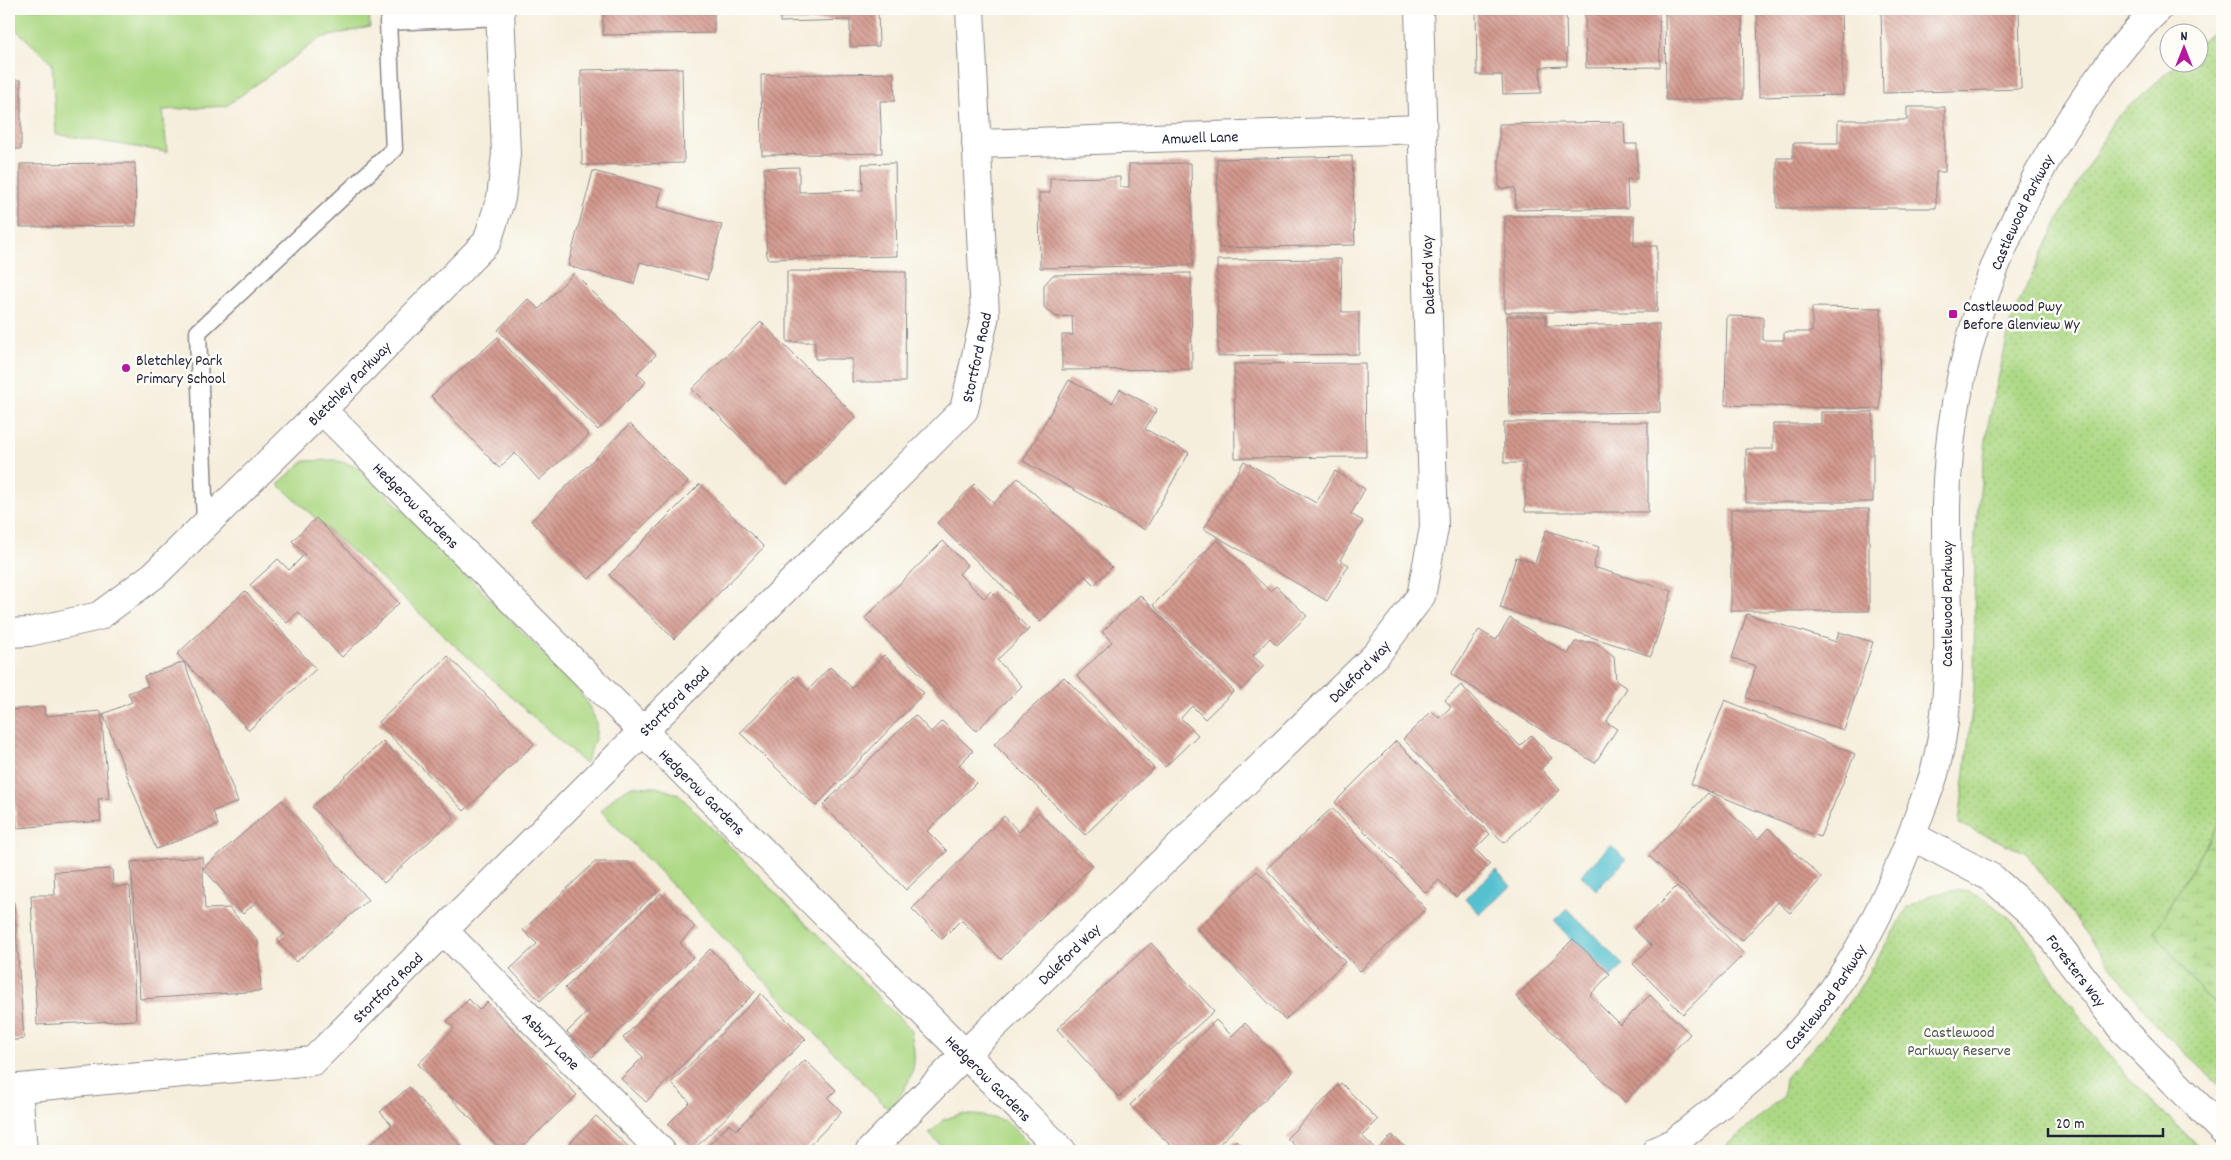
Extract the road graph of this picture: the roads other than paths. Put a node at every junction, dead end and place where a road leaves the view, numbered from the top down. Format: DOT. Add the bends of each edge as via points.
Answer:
graph roads {
  1 [pos="970,9"];
  2 [pos="1419,9"];
  3 [pos="2158,9"];
  4 [pos="501,13"];
  5 [pos="1422,130"];
  6 [pos="976,144"];
  7 [pos="322,410"];
  8 [pos="205,524"];
  9 [pos="9,633"];
  10 [pos="643,731"];
  11 [pos="1912,836"];
  12 [pos="443,930"];
  13 [pos="966,1053"];
  14 [pos="13,1088"];
  15 [pos="2222,1130"];
  16 [pos="23,1151"];
  17 [pos="661,1151"];
  18 [pos="870,1151"];
  19 [pos="1062,1151"];
  20 [pos="1656,1151"];
  1 -- 6 [label="street, Stortford Road"];
  2 -- 5 [label="street, Daleford Way"];
  3 -- 11 [label="street, Castlewood Parkway" via="2143,22 2100,76 2061,133 2018,212 1992,273 1977,321 1952,435 1946,504 1944,722 1935,770"];
  4 -- 7 [label="street, Bletchley Parkway" via="506,154 501,198 487,242"];
  4 -- 8 [label="lane" via="388,22 394,149 198,332"];
  5 -- 6 [label="street, Amwell Lane"];
  5 -- 13 [label="street, Daleford Way" via="1434,528 1421,596 1376,654"];
  6 -- 10 [label="street, Stortford Road" via="985,315 964,410"];
  7 -- 8 [label="street, Bletchley Parkway"];
  7 -- 10 [label="street, Hedgerow Gardens"];
  8 -- 9 [label="street, Bletchley Parkway" via="154,576 99,616 30,632"];
  10 -- 12 [label="street, Stortford Road"];
  10 -- 13 [label="street, Hedgerow Gardens"];
  11 -- 15 [label="street, Foresters Way" via="1992,878 2037,918 2123,1030"];
  11 -- 20 [label="street, Castlewood Parkway" via="1872,926 1821,1005 1784,1050 1675,1142"];
  12 -- 14 [label="street, Stortford Road" via="313,1061"];
  12 -- 17 [label="street, Asbury Lane"];
  13 -- 18 [label="street, Daleford Way"];
  13 -- 19 [label="street, Hedgerow Gardens"];
  14 -- 16 [label="street"];
}
